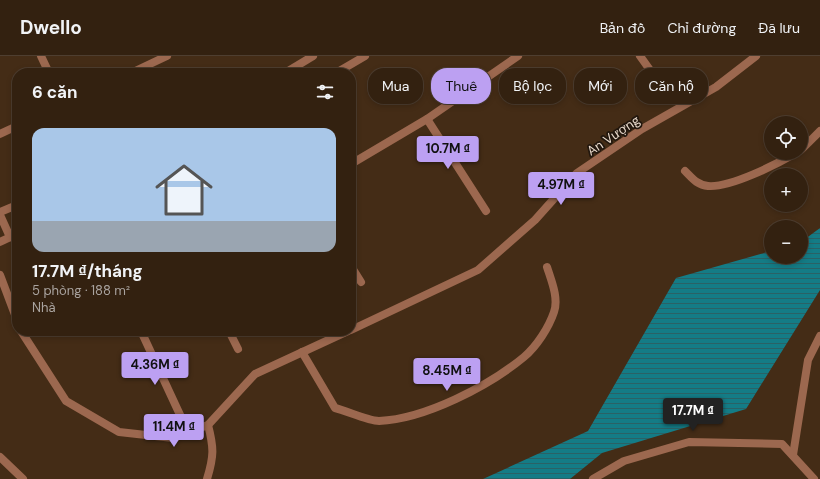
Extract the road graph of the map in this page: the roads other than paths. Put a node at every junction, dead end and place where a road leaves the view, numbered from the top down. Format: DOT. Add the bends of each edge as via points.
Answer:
graph roads {
  1 [pos="41,56"];
  2 [pos="167,56"];
  3 [pos="313,56"];
  4 [pos="365,56"];
  5 [pos="518,56"];
  6 [pos="640,56"];
  7 [pos="756,56"];
  8 [pos="47,68"];
  9 [pos="142,68"];
  10 [pos="293,68"];
  11 [pos="345,68"];
  12 [pos="649,68"];
  13 [pos="427,119"];
  14 [pos="12,128"];
  15 [pos="820,131"];
  16 [pos="0,134"];
  17 [pos="808,143"];
  18 [pos="785,160"];
  19 [pos="356,161"];
  20 [pos="685,171"];
  21 [pos="12,207"];
  22 [pos="486,211"];
  23 [pos="0,212"];
  24 [pos="0,215"];
  25 [pos="12,233"];
  26 [pos="12,237"];
  27 [pos="0,242"];
  28 [pos="547,267"];
  29 [pos="356,274"];
  30 [pos="0,275"];
  31 [pos="361,282"];
  32 [pos="12,307"];
  33 [pos="356,328"];
  34 [pos="26,336"];
  35 [pos="143,336"];
  36 [pos="232,336"];
  37 [pos="337,336"];
  38 [pos="820,336"];
  39 [pos="238,349"];
  40 [pos="302,352"];
  41 [pos="208,425"];
  42 [pos="188,432"];
  43 [pos="793,455"];
  44 [pos="0,457"];
  45 [pos="23,479"];
  46 [pos="207,479"];
  47 [pos="593,479"];
  48 [pos="814,479"];
  1 -- 8 [label="street"];
  2 -- 9 [label="street"];
  3 -- 10 [label="street"];
  4 -- 11 [label="street"];
  5 -- 13 [label="street"];
  6 -- 12 [label="street"];
  7 -- 33 [label="street, An Vượng" via="716,87 642,129 577,173 535,220 478,270"];
  13 -- 19 [label="street"];
  13 -- 22 [label="street"];
  14 -- 16 [label="street"];
  15 -- 17 [label="street"];
  18 -- 20 [label="street" via="731,183 708,186 694,181"];
  21 -- 23 [label="street"];
  24 -- 25 [label="street"];
  26 -- 27 [label="street"];
  28 -- 40 [label="street" via="554,288 555,310 544,331 525,356 488,383 412,415 378,421 336,408"];
  29 -- 31 [label="street"];
  30 -- 32 [label="street"];
  34 -- 42 [label="street" via="66,401 112,429 173,438"];
  35 -- 42 [label="street"];
  36 -- 39 [label="street"];
  37 -- 40 [label="street"];
  38 -- 43 [label="street" via="808,360"];
  40 -- 41 [label="street" via="255,374"];
  41 -- 42 [label="street"];
  41 -- 46 [label="street" via="213,458"];
  43 -- 47 [label="street" via="782,444 689,442 624,461"];
  43 -- 48 [label="street"];
  44 -- 45 [label="street"];
}
